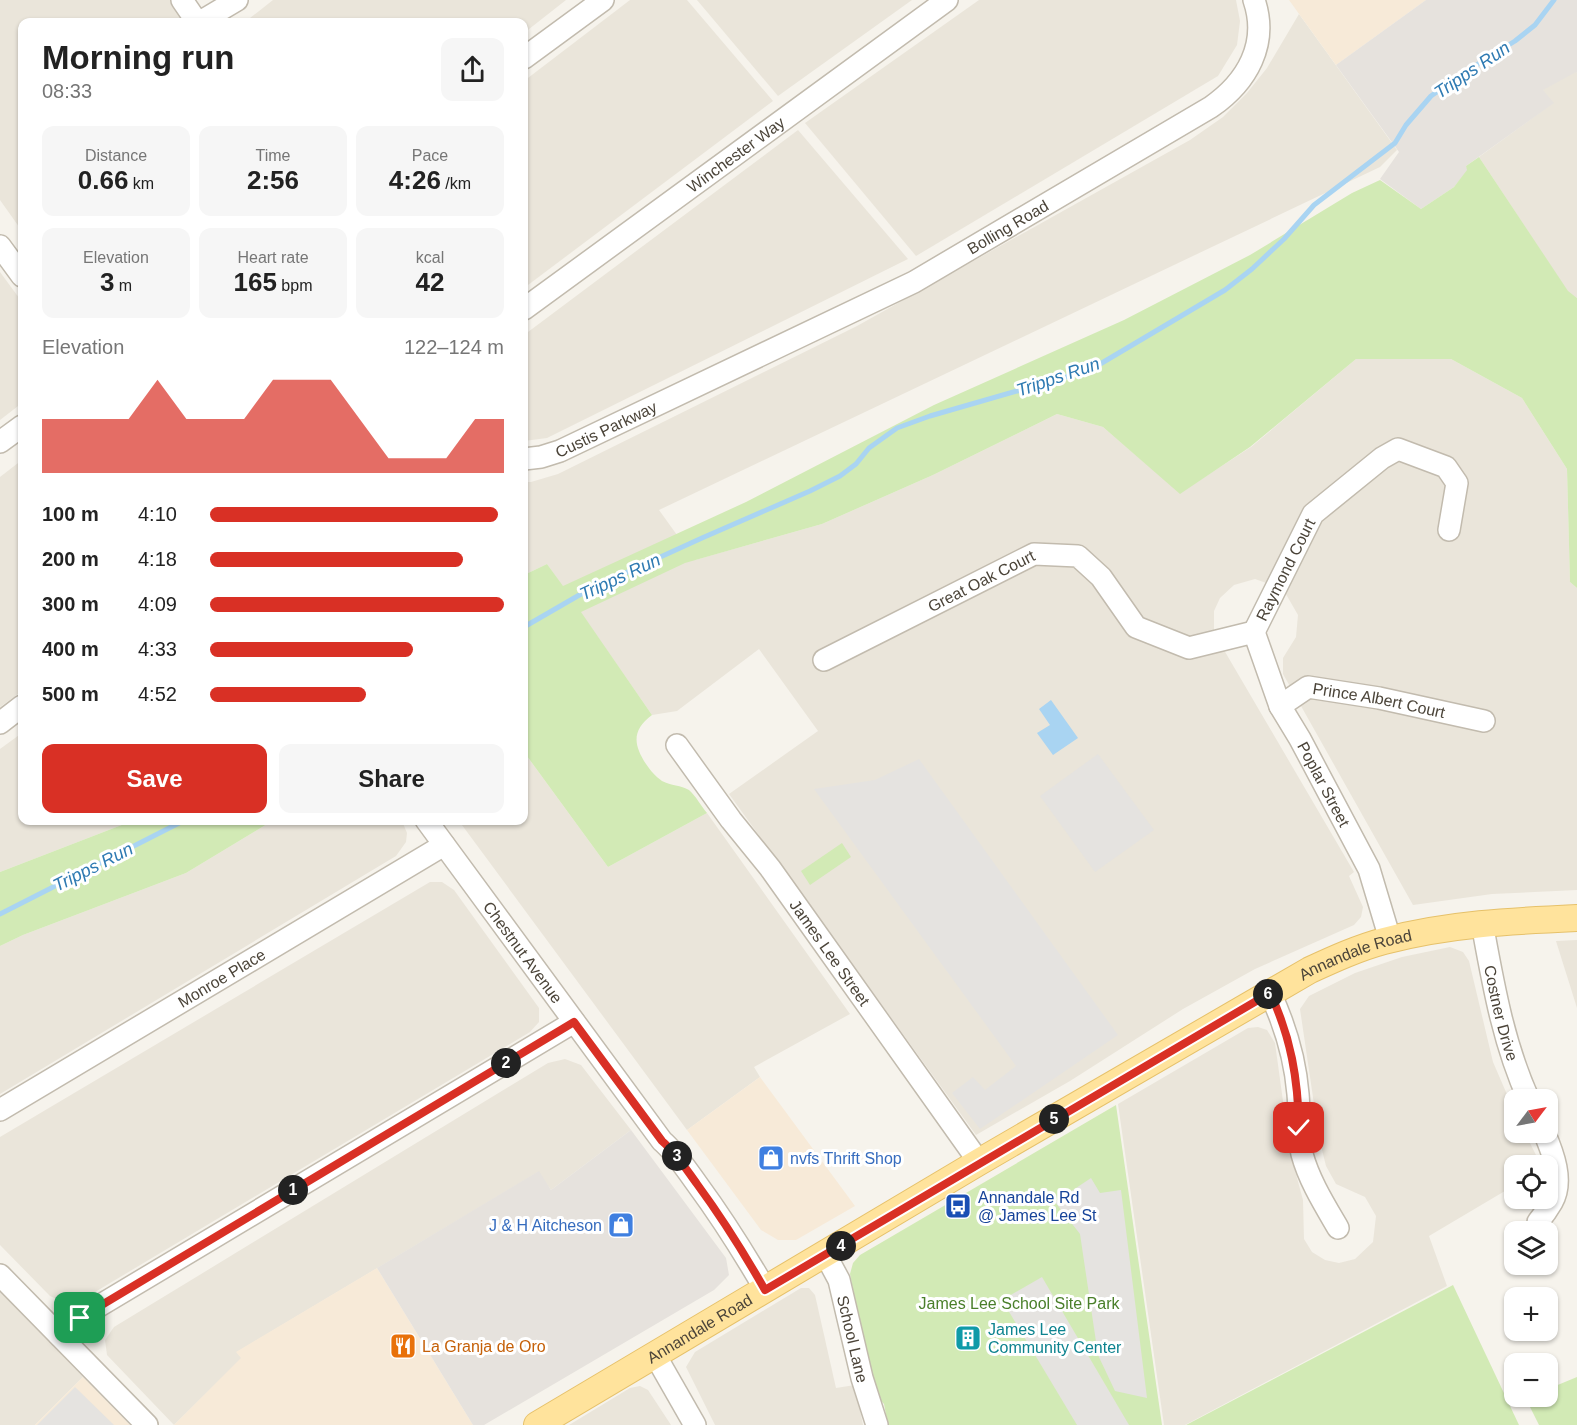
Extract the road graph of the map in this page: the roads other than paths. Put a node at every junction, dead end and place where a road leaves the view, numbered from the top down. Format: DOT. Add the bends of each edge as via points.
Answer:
graph roads {
  1 [pos="182,0"];
  2 [pos="236,0"];
  3 [pos="603,0"];
  4 [pos="948,0"];
  5 [pos="1254,0"];
  6 [pos="195,18"];
  7 [pos="205,18"];
  8 [pos="528,55"];
  9 [pos="0,246"];
  10 [pos="18,271"];
  11 [pos="528,306"];
  12 [pos="687,389"];
  13 [pos="18,429"];
  14 [pos="0,442"];
  15 [pos="528,459"];
  16 [pos="1449,530"];
  17 [pos="1254,632"];
  18 [pos="824,660"];
  19 [pos="1280,706"];
  20 [pos="18,709"];
  21 [pos="1484,721"];
  22 [pos="0,723"];
  23 [pos="677,745"];
  24 [pos="430,825"];
  25 [pos="444,845"];
  26 [pos="1577,918"];
  27 [pos="1482,923"];
  28 [pos="1390,939"];
  29 [pos="1270,993"];
  30 [pos="574,1022"];
  31 [pos="1524,1089"];
  32 [pos="0,1110"];
  33 [pos="1548,1143"];
  34 [pos="979,1162"];
  35 [pos="1539,1221"];
  36 [pos="1338,1228"];
  37 [pos="825,1254"];
  38 [pos="0,1275"];
  39 [pos="765,1290"];
  40 [pos="59,1335"];
  41 [pos="655,1355"];
  42 [pos="147,1425"];
  43 [pos="537,1425"];
  44 [pos="695,1425"];
  45 [pos="877,1425"];
  1 -- 6 [label="street"];
  2 -- 7 [label="street"];
  3 -- 8 [label="street"];
  4 -- 11 [label="street, Winchester Way"];
  5 -- 12 [label="street, Bolling Road" via="1258,24 1251,63 1242,80 1211,107 914,282"];
  9 -- 10 [label="street"];
  12 -- 15 [label="street, Custis Parkway" via="560,451"];
  13 -- 14 [label="street"];
  16 -- 17 [label="street, Raymond Court" via="1456,483 1446,467 1398,449 1313,514"];
  17 -- 18 [label="street, Great Oak Court" via="1189,648 1136,627 1101,577 1078,556 1034,554"];
  17 -- 19 [label="street, Poplar Street"];
  19 -- 21 [label="street, Prince Albert Court" via="1308,687"];
  19 -- 28 [label="street, Poplar Street" via="1369,869"];
  20 -- 22 [label="street"];
  23 -- 34 [label="street, James Lee Street" via="770,868"];
  24 -- 25 [label="street, Chestnut Avenue"];
  25 -- 30 [label="street, Chestnut Avenue"];
  25 -- 32 [label="street, Monroe Place"];
  26 -- 27 [label="main road, Annandale Road"];
  27 -- 28 [label="main road, Annandale Road"];
  27 -- 31 [label="street, Costner Drive" via="1509,1052"];
  28 -- 29 [label="main road, Annandale Road" via="1310,970"];
  29 -- 34 [label="main road, Annandale Road"];
  29 -- 36 [label="street" via="1290,1045 1305,1167"];
  30 -- 39 [label="street, Chestnut Avenue" via="716,1210"];
  30 -- 40 [label="street" via="99,1306"];
  33 -- 35 [label="street" via="1557,1169 1557,1185 1554,1201"];
  34 -- 37 [label="main road, Annandale Road"];
  37 -- 39 [label="main road, Annandale Road"];
  37 -- 45 [label="street, School Lane" via="839,1280"];
  38 -- 40 [label="street"];
  39 -- 41 [label="main road, Annandale Road"];
  40 -- 42 [label="street"];
  41 -- 43 [label="main road, Annandale Road"];
  41 -- 44 [label="street"];
}
